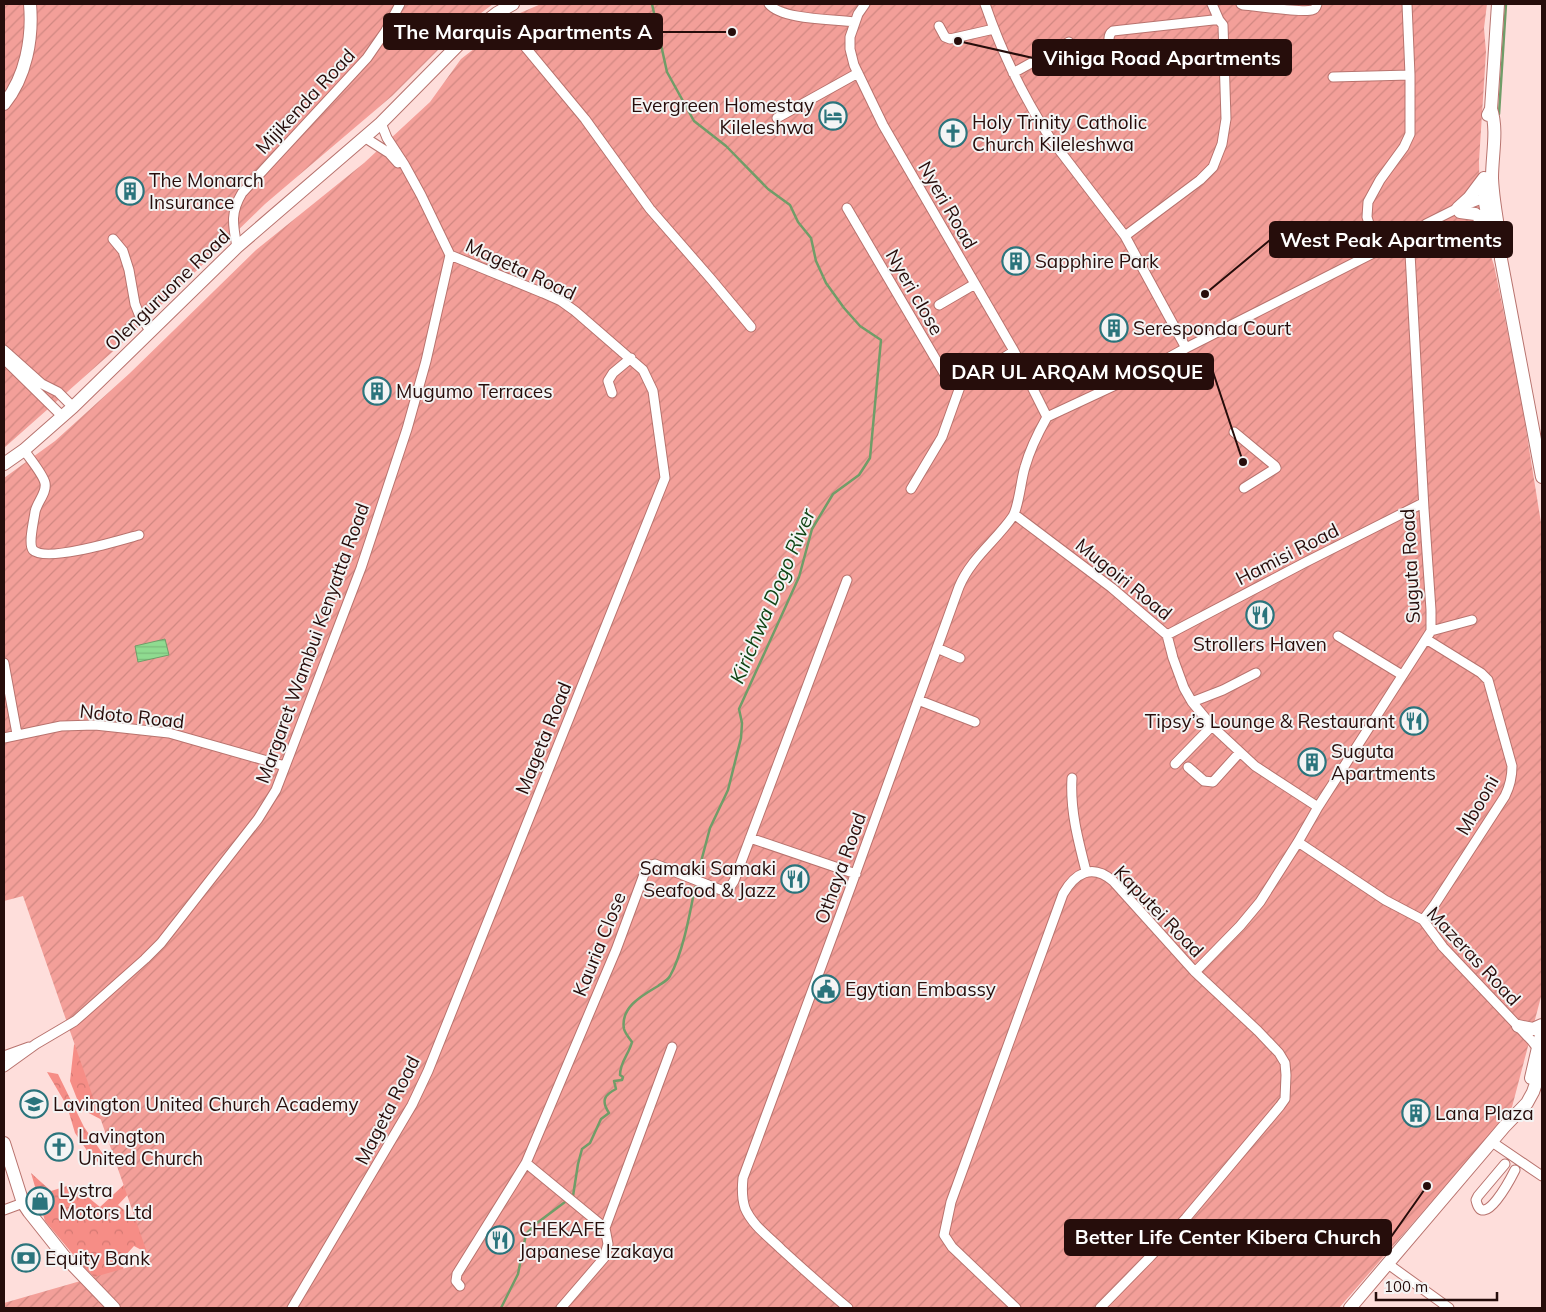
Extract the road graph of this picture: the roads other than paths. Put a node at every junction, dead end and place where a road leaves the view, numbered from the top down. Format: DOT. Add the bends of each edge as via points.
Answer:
graph roads {
  1 [pos="30,4"];
  2 [pos="400,4"];
  3 [pos="513,4"];
  4 [pos="769,4"];
  5 [pos="865,4"];
  6 [pos="985,4"];
  7 [pos="1212,4"];
  8 [pos="1241,4"];
  9 [pos="1317,4"];
  10 [pos="1408,4"];
  11 [pos="1498,4"];
  12 [pos="498,13"];
  13 [pos="1219,20"];
  14 [pos="855,22"];
  15 [pos="939,26"];
  16 [pos="994,29"];
  17 [pos="1069,42"];
  18 [pos="1118,62"];
  19 [pos="858,73"];
  20 [pos="1013,73"];
  21 [pos="1410,75"];
  22 [pos="1333,77"];
  23 [pos="4,104"];
  24 [pos="1491,109"];
  25 [pos="778,118"];
  26 [pos="381,123"];
  27 [pos="364,137"];
  28 [pos="409,174"];
  29 [pos="1484,178"];
  30 [pos="1489,199"];
  31 [pos="847,208"];
  32 [pos="1459,210"];
  33 [pos="1489,224"];
  34 [pos="1409,235"];
  35 [pos="1125,236"];
  36 [pos="113,239"];
  37 [pos="237,247"];
  38 [pos="1377,250"];
  39 [pos="450,255"];
  40 [pos="1501,259"];
  41 [pos="976,284"];
  42 [pos="939,305"];
  43 [pos="751,327"];
  44 [pos="151,332"];
  45 [pos="1186,348"];
  46 [pos="4,350"];
  47 [pos="1014,350"];
  48 [pos="631,358"];
  49 [pos="4,359"];
  50 [pos="961,384"];
  51 [pos="612,393"];
  52 [pos="73,407"];
  53 [pos="62,416"];
  54 [pos="1047,417"];
  55 [pos="1234,432"];
  56 [pos="24,450"];
  57 [pos="4,464"];
  58 [pos="1542,477"];
  59 [pos="1244,488"];
  60 [pos="911,489"];
  61 [pos="1423,503"];
  62 [pos="1014,514"];
  63 [pos="139,535"];
  64 [pos="847,580"];
  65 [pos="1472,620"];
  66 [pos="1167,635"];
  67 [pos="1429,635"];
  68 [pos="1338,636"];
  69 [pos="936,648"];
  70 [pos="960,658"];
  71 [pos="4,663"];
  72 [pos="1256,673"];
  73 [pos="1402,675"];
  74 [pos="918,700"];
  75 [pos="1192,702"];
  76 [pos="975,722"];
  77 [pos="1212,726"];
  78 [pos="17,734"];
  79 [pos="4,738"];
  80 [pos="1240,752"];
  81 [pos="1175,764"];
  82 [pos="285,766"];
  83 [pos="1188,767"];
  84 [pos="1072,778"];
  85 [pos="1318,808"];
  86 [pos="750,838"];
  87 [pos="1298,842"];
  88 [pos="1086,871"];
  89 [pos="856,874"];
  90 [pos="1423,920"];
  91 [pos="1195,972"];
  92 [pos="1518,1026"];
  93 [pos="1540,1039"];
  94 [pos="36,1044"];
  95 [pos="672,1047"];
  96 [pos="4,1056"];
  97 [pos="4,1067"];
  98 [pos="1541,1075"];
  99 [pos="1519,1111"];
  100 [pos="1492,1142"];
  101 [pos="4,1143"];
  102 [pos="526,1164"];
  103 [pos="1505,1164"];
  104 [pos="1515,1170"];
  105 [pos="1542,1176"];
  106 [pos="23,1203"];
  107 [pos="4,1210"];
  108 [pos="605,1228"];
  109 [pos="1388,1264"];
  110 [pos="460,1286"];
  111 [pos="1010,1306"];
  112 [pos="114,1308"];
  113 [pos="292,1308"];
  114 [pos="562,1308"];
  115 [pos="848,1308"];
  116 [pos="1100,1308"];
  117 [pos="1350,1308"];
  118 [pos="1450,1308"];
  1 -- 23 [label="street" via="31,26 24,65"];
  2 -- 37 [label="street, Mijikenda Road" via="367,58 242,193 233,214"];
  3 -- 12 [label="street, Olenguruone Road"];
  4 -- 14 [label="street" via="785,13"];
  5 -- 14 [label="street, Nyeri Road"];
  6 -- 16 [label="street"];
  7 -- 13 [label="street"];
  8 -- 9 [label="street" via="1312,10"];
  10 -- 21 [label="street"];
  11 -- 24 [label="street"];
  12 -- 26 [label="street, Olenguruone Road" via="466,37"];
  12 -- 43 [label="street" via="585,119 650,209"];
  13 -- 18 [label="street" via="1113,32 1108,39"];
  13 -- 35 [label="street" via="1224,29 1226,119 1222,144 1213,167"];
  14 -- 19 [label="street, Nyeri Road" via="850,50"];
  15 -- 16 [label="street" via="945,37 950,39"];
  16 -- 20 [label="street"];
  17 -- 20 [label="street"];
  19 -- 25 [label="street"];
  19 -- 41 [label="street, Nyeri Road" via="883,125"];
  20 -- 35 [label="street" via="1050,138"];
  21 -- 22 [label="street"];
  21 -- 38 [label="street" via="1408,141 1373,191 1366,209"];
  24 -- 29 [label="street" via="1486,121"];
  24 -- 30 [label="street" via="1495,120"];
  26 -- 27 [label="street, Olenguruone Road"];
  26 -- 28 [label="street"];
  27 -- 28 [label="street" via="389,153"];
  27 -- 37 [label="street, Olenguruone Road"];
  28 -- 39 [label="street"];
  29 -- 30 [label="street"];
  29 -- 32 [label="street"];
  30 -- 32 [label="street"];
  30 -- 33 [label="street"];
  30 -- 40 [label="street" via="1502,250"];
  31 -- 50 [label="street, Nyeri close" via="944,375 952,383"];
  32 -- 33 [label="street" via="1475,214"];
  32 -- 34 [label="street"];
  33 -- 40 [label="street" via="1495,252"];
  34 -- 38 [label="street"];
  34 -- 61 [label="street, Suguta Road"];
  35 -- 45 [label="street"];
  36 -- 44 [label="street" via="123,250 135,304"];
  37 -- 44 [label="street, Olenguruone Road"];
  38 -- 45 [label="street"];
  39 -- 48 [label="street, Mageta Road" via="561,301"];
  39 -- 82 [label="street, Margaret Wambui Kenyatta Road" via="407,429 361,568"];
  40 -- 58 [label="street"];
  41 -- 42 [label="street"];
  41 -- 47 [label="street, Nyeri Road"];
  44 -- 52 [label="street, Olenguruone Road"];
  45 -- 54 [label="street"];
  46 -- 52 [label="street"];
  47 -- 50 [label="street"];
  47 -- 54 [label="street, Nyeri Road"];
  48 -- 51 [label="street" via="610,376 608,381"];
  48 -- 113 [label="street, Mageta Road" via="644,370 653,391 665,478 428,1071 412,1105"];
  49 -- 53 [label="street"];
  50 -- 60 [label="street" via="942,437"];
  52 -- 53 [label="street, Olenguruone Road"];
  53 -- 56 [label="street, Olenguruone Road"];
  54 -- 62 [label="street, Othaya Road" via="1025,466"];
  55 -- 59 [label="street" via="1276,468"];
  56 -- 57 [label="street, Olenguruone Road"];
  56 -- 63 [label="street" via="45,483 36,506 32,535 34,551 78,552"];
  61 -- 66 [label="street, Hamisi Road"];
  61 -- 67 [label="street, Suguta Road" via="1431,610"];
  62 -- 66 [label="street, Mugoiri Road" via="1112,588"];
  62 -- 69 [label="street, Othaya Road" via="964,576"];
  64 -- 86 [label="street, Kauria Close"];
  65 -- 67 [label="street"];
  66 -- 75 [label="street, Mugoiri Road" via="1176,670"];
  67 -- 73 [label="street, Suguta Road"];
  67 -- 90 [label="street, Mbooni" via="1488,680 1512,775 1509,789"];
  68 -- 73 [label="street"];
  69 -- 70 [label="street"];
  69 -- 74 [label="street, Othaya Road"];
  71 -- 78 [label="street"];
  72 -- 75 [label="street"];
  73 -- 85 [label="street, Suguta Road"];
  74 -- 76 [label="street"];
  74 -- 89 [label="street, Othaya Road"];
  75 -- 77 [label="street, Mugoiri Road"];
  77 -- 80 [label="street, Mugoiri Road"];
  77 -- 81 [label="street"];
  78 -- 79 [label="street, Ndoto Road"];
  78 -- 82 [label="street, Ndoto Road" via="61,726 95,725 169,732"];
  80 -- 83 [label="street" via="1213,782 1204,781"];
  80 -- 85 [label="street, Mugoiri Road" via="1255,766"];
  82 -- 94 [label="street, Margaret Wambui Kenyatta Road" via="276,790 258,819 161,943 75,1021"];
  84 -- 88 [label="street" via="1074,822"];
  85 -- 87 [label="street, Suguta Road"];
  86 -- 89 [label="street"];
  86 -- 102 [label="street, Kauria Close" via="734,881 726,889 721,890 655,864 646,869 616,950"];
  87 -- 90 [label="street, Mazeras Road" via="1385,900"];
  87 -- 91 [label="street, Suguta Road" via="1255,908"];
  88 -- 91 [label="street, Kaputei Road" via="1097,872 1113,881"];
  88 -- 111 [label="street, Kaputei Road" via="1068,885 1063,894 951,1202 944,1235"];
  89 -- 115 [label="street, Othaya Road" via="751,1154 742,1190 745,1209 753,1222"];
  90 -- 92 [label="street, Mazeras Road" via="1443,947"];
  91 -- 116 [label="street, Kaputei Road" via="1279,1053 1285,1063 1285,1099 1186,1218"];
  92 -- 93 [label="street, Mazeras Road"];
  92 -- 93 [label="street" via="1533,1029"];
  93 -- 99 [label="street"];
  94 -- 96 [label="street, Margaret Wambui Kenyatta Road"];
  94 -- 97 [label="street, Margaret Wambui Kenyatta Road"];
  95 -- 108 [label="street"];
  98 -- 99 [label="street" via="1527,1103"];
  99 -- 100 [label="street"];
  100 -- 105 [label="street"];
  100 -- 109 [label="street"];
  101 -- 106 [label="street"];
  102 -- 108 [label="street"];
  102 -- 110 [label="street, Kauria Close" via="457,1274 456,1281"];
  103 -- 104 [label="street" via="1476,1200 1483,1210 1493,1205"];
  106 -- 107 [label="street"];
  106 -- 112 [label="street" via="64,1256"];
  108 -- 114 [label="street" via="608,1244 604,1258"];
  109 -- 117 [label="street"];
  109 -- 118 [label="street"];
}
